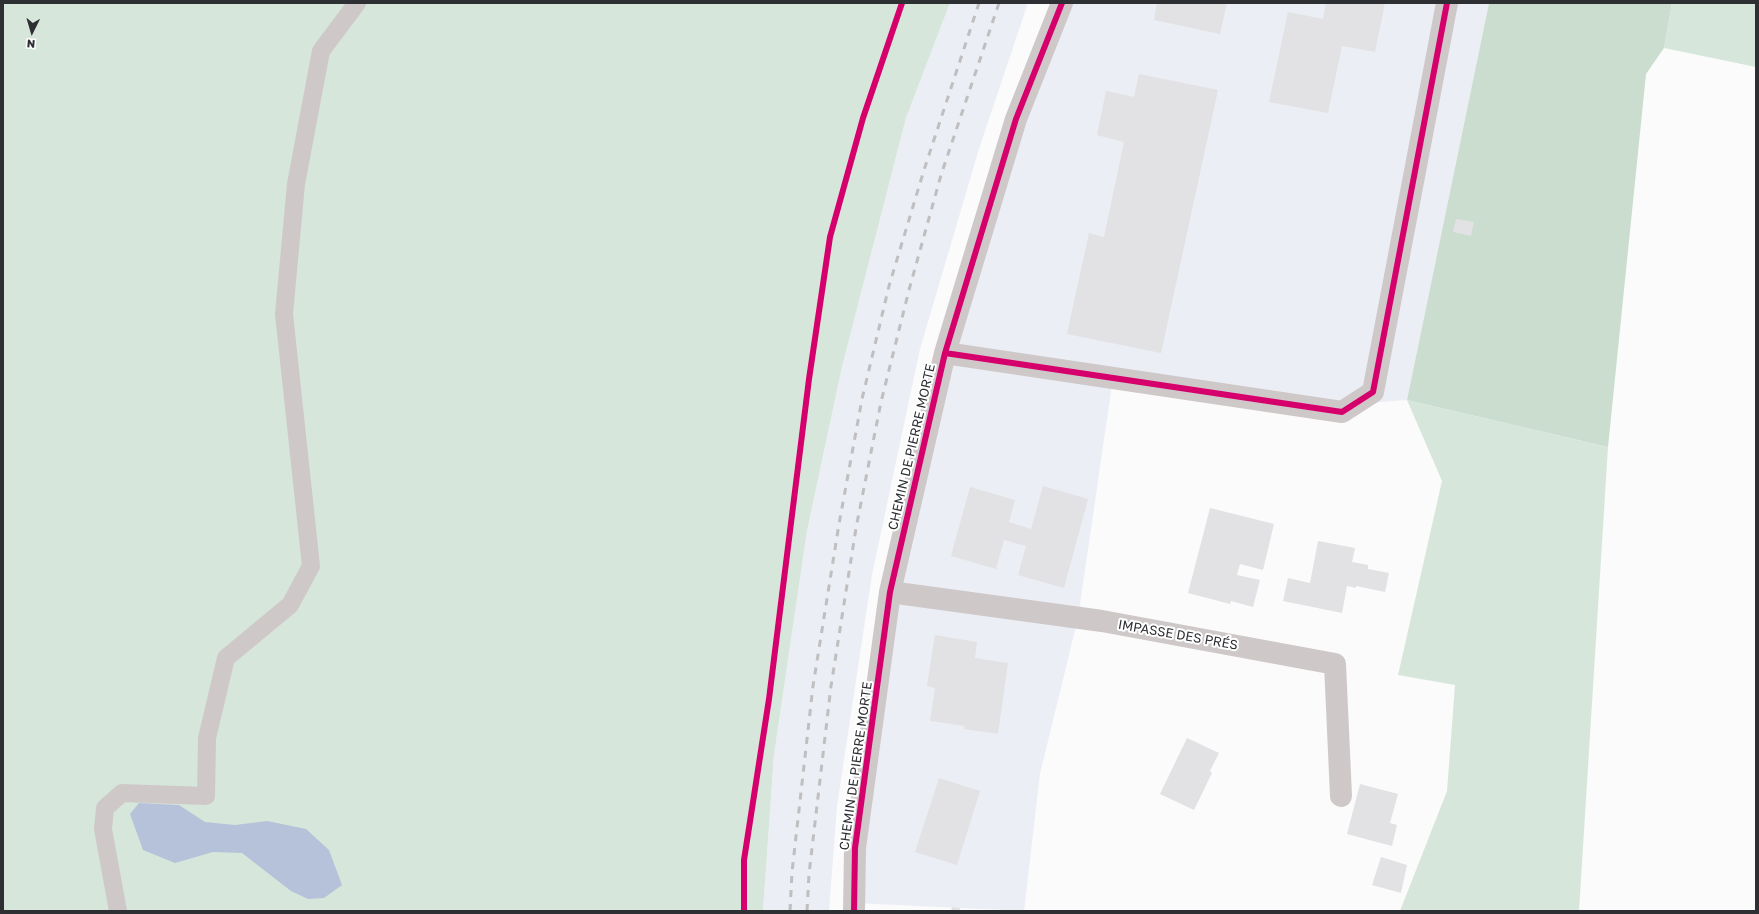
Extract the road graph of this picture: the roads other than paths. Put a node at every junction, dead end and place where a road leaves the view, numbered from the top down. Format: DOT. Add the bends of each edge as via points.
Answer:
graph roads {
  1 [pos="357,3"];
  2 [pos="1062,3"];
  3 [pos="1447,3"];
  4 [pos="944,353"];
  5 [pos="890,592"];
  6 [pos="1340,796"];
  7 [pos="118,911"];
  8 [pos="854,911"];
  1 -- 7 [label="lane" via="321,51 296,184 284,314 311,566 290,605 226,658 207,738 206,796 122,793 105,808 103,829"];
  2 -- 4 [label="street, CHEMIN DE PIERRE MORTE" via="1016,119"];
  3 -- 4 [label="street" via="1373,392 1342,412"];
  4 -- 5 [label="street, CHEMIN DE PIERRE MORTE"];
  5 -- 6 [label="street, IMPASSE DES PRÉS" via="1102,621 1334,664"];
  5 -- 8 [label="street, CHEMIN DE PIERRE MORTE" via="855,848"];
}
